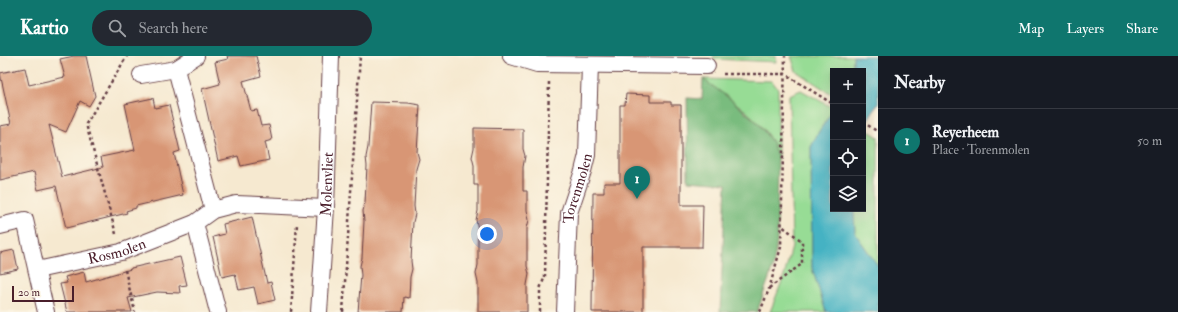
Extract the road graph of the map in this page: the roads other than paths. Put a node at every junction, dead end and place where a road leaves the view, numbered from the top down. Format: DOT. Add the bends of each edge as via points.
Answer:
graph roads {
  1 [pos="196,56"];
  2 [pos="331,56"];
  3 [pos="511,56"];
  4 [pos="590,65"];
  5 [pos="707,66"];
  6 [pos="176,69"];
  7 [pos="141,75"];
  8 [pos="326,208"];
  9 [pos="213,210"];
  10 [pos="195,223"];
  11 [pos="0,226"];
  12 [pos="36,270"];
  13 [pos="46,312"];
  14 [pos="218,312"];
  15 [pos="319,312"];
  16 [pos="565,312"];
  1 -- 6 [label="street"];
  2 -- 8 [label="street, Molenvliet"];
  3 -- 4 [label="street" via="537,64"];
  4 -- 5 [label="street"];
  4 -- 16 [label="street, Torenmolen" via="587,155 568,214"];
  6 -- 7 [label="street"];
  6 -- 9 [label="street"];
  8 -- 9 [label="street, Rosmolen" via="236,204"];
  8 -- 15 [label="street, Molenvliet"];
  9 -- 10 [label="street, Rosmolen"];
  10 -- 12 [label="street, Rosmolen" via="121,252"];
  10 -- 14 [label="street"];
  11 -- 12 [label="street" via="25,220"];
  12 -- 13 [label="street"];
}
